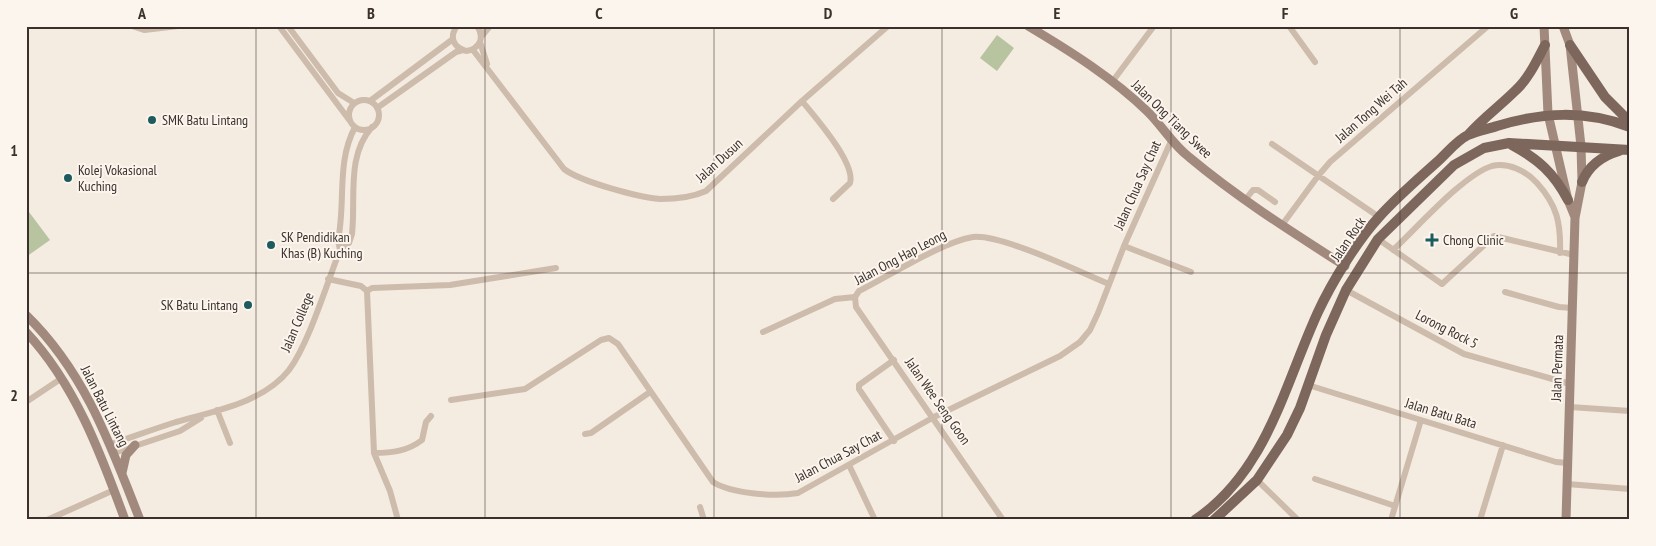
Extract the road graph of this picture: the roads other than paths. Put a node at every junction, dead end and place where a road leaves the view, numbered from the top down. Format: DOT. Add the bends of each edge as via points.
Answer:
graph roads {
  1 [pos="132,26"];
  2 [pos="178,26"];
  3 [pos="279,26"];
  4 [pos="288,26"];
  5 [pos="477,26"];
  6 [pos="490,26"];
  7 [pos="888,26"];
  8 [pos="1028,26"];
  9 [pos="1154,26"];
  10 [pos="1289,26"];
  11 [pos="1488,26"];
  12 [pos="1544,26"];
  13 [pos="1564,26"];
  14 [pos="454,28"];
  15 [pos="453,39"];
  16 [pos="481,40"];
  17 [pos="1545,44"];
  18 [pos="1570,45"];
  19 [pos="463,50"];
  20 [pos="472,50"];
  21 [pos="1315,62"];
  22 [pos="490,72"];
  23 [pos="1112,82"];
  24 [pos="370,101"];
  25 [pos="802,101"];
  26 [pos="354,103"];
  27 [pos="376,108"];
  28 [pos="1548,114"];
  29 [pos="1576,114"];
  30 [pos="1630,122"];
  31 [pos="353,124"];
  32 [pos="372,127"];
  33 [pos="1630,127"];
  34 [pos="1467,135"];
  35 [pos="1172,139"];
  36 [pos="1509,143"];
  37 [pos="1272,144"];
  38 [pos="1555,146"];
  39 [pos="1581,146"];
  40 [pos="1627,149"];
  41 [pos="1318,176"];
  42 [pos="1582,182"];
  43 [pos="833,199"];
  44 [pos="1245,200"];
  45 [pos="1568,200"];
  46 [pos="1275,202"];
  47 [pos="1379,217"];
  48 [pos="1575,218"];
  49 [pos="1282,225"];
  50 [pos="1378,239"];
  51 [pos="1124,246"];
  52 [pos="340,250"];
  53 [pos="1393,250"];
  54 [pos="1560,253"];
  55 [pos="1574,255"];
  56 [pos="1345,266"];
  57 [pos="556,268"];
  58 [pos="1192,272"];
  59 [pos="328,279"];
  60 [pos="1110,284"];
  61 [pos="1346,290"];
  62 [pos="367,291"];
  63 [pos="1505,292"];
  64 [pos="855,297"];
  65 [pos="1572,308"];
  66 [pos="26,316"];
  67 [pos="26,332"];
  68 [pos="763,332"];
  69 [pos="894,360"];
  70 [pos="62,378"];
  71 [pos="1570,384"];
  72 [pos="1308,385"];
  73 [pos="650,392"];
  74 [pos="451,400"];
  75 [pos="26,402"];
  76 [pos="1570,408"];
  77 [pos="217,410"];
  78 [pos="1630,411"];
  79 [pos="206,415"];
  80 [pos="431,416"];
  81 [pos="934,417"];
  82 [pos="83,418"];
  83 [pos="1421,420"];
  84 [pos="177,422"];
  85 [pos="180,431"];
  86 [pos="585,434"];
  87 [pos="894,441"];
  88 [pos="230,443"];
  89 [pos="136,445"];
  90 [pos="1503,445"];
  91 [pos="110,449"];
  92 [pos="374,453"];
  93 [pos="1568,463"];
  94 [pos="849,465"];
  95 [pos="122,474"];
  96 [pos="109,478"];
  97 [pos="1315,479"];
  98 [pos="1257,480"];
  99 [pos="1567,484"];
  100 [pos="1630,488"];
  101 [pos="114,490"];
  102 [pos="1395,506"];
  103 [pos="700,507"];
  104 [pos="47,520"];
  105 [pos="125,520"];
  106 [pos="140,520"];
  107 [pos="398,520"];
  108 [pos="704,520"];
  109 [pos="875,520"];
  110 [pos="1003,520"];
  111 [pos="1195,520"];
  112 [pos="1214,520"];
  113 [pos="1298,520"];
  114 [pos="1391,520"];
  115 [pos="1480,520"];
  116 [pos="1566,520"];
  1 -- 2 [label="street" via="144,30"];
  3 -- 31 [label="street"];
  4 -- 26 [label="street" via="338,93"];
  5 -- 16 [label="street"];
  6 -- 16 [label="street"];
  7 -- 25 [label="street, Jalan Dusun"];
  8 -- 23 [label="main road, Jalan Ong Tiang Swee"];
  9 -- 23 [label="street"];
  10 -- 21 [label="street"];
  11 -- 41 [label="street, Jalan Tong Wei Tah"];
  12 -- 17 [label="main road"];
  13 -- 18 [label="main road"];
  14 -- 15 [label="street"];
  15 -- 19 [label="street"];
  15 -- 24 [label="street"];
  16 -- 20 [label="street"];
  16 -- 22 [label="street"];
  17 -- 28 [label="main road"];
  17 -- 34 [label="main road" via="1516,90"];
  18 -- 29 [label="main road"];
  18 -- 30 [label="main road" via="1605,97"];
  19 -- 20 [label="street"];
  19 -- 27 [label="street"];
  20 -- 22 [label="street, Jalan Dusun"];
  22 -- 25 [label="street, Jalan Dusun" via="564,169 578,178 660,199 706,191"];
  23 -- 35 [label="main road, Jalan Ong Tiang Swee"];
  24 -- 26 [label="street"];
  24 -- 27 [label="street"];
  25 -- 43 [label="street" via="838,148 850,172 850,183"];
  26 -- 31 [label="street" via="350,110"];
  27 -- 32 [label="street" via="378,118"];
  28 -- 29 [label="main road, Jalan Rock"];
  28 -- 34 [label="main road, Jalan Rock"];
  28 -- 38 [label="main road"];
  29 -- 33 [label="main road, Jalan Rock" via="1609,119"];
  29 -- 39 [label="main road"];
  31 -- 32 [label="street" via="364,130"];
  31 -- 52 [label="street" via="343,162"];
  32 -- 52 [label="street, Jalan College" via="356,151 352,234 349,243"];
  34 -- 47 [label="main road, Jalan Rock"];
  35 -- 44 [label="main road, Jalan Ong Tiang Swee" via="1187,156"];
  35 -- 51 [label="street, Jalan Chua Say Chat"];
  36 -- 38 [label="main road, Jalan Rock"];
  36 -- 45 [label="main road" via="1550,171"];
  36 -- 50 [label="main road, Jalan Rock" via="1484,148 1454,165"];
  37 -- 41 [label="street"];
  38 -- 39 [label="main road, Jalan Rock"];
  38 -- 45 [label="main road"];
  39 -- 40 [label="main road, Jalan Rock"];
  39 -- 42 [label="main road"];
  40 -- 42 [label="main road" via="1610,153 1594,164"];
  41 -- 47 [label="street"];
  41 -- 49 [label="street, Jalan Tong Wei Tah"];
  42 -- 48 [label="main road"];
  44 -- 46 [label="street" via="1253,190 1258,190"];
  44 -- 49 [label="main road, Jalan Ong Tiang Swee"];
  45 -- 48 [label="main road"];
  47 -- 56 [label="main road, Jalan Rock"];
  48 -- 55 [label="main road, Jalan Permata"];
  49 -- 56 [label="main road, Jalan Ong Tiang Swee"];
  50 -- 53 [label="street"];
  50 -- 61 [label="main road, Jalan Rock"];
  51 -- 58 [label="street"];
  51 -- 60 [label="street, Jalan Chua Say Chat"];
  52 -- 59 [label="street, Jalan College"];
  53 -- 54 [label="street" via="1442,284 1494,236"];
  53 -- 54 [label="street" via="1469,179 1494,166 1512,166 1532,177 1549,196 1561,233"];
  54 -- 55 [label="street"];
  55 -- 65 [label="main road, Jalan Permata"];
  56 -- 111 [label="main road, Jalan Rock" via="1319,311 1274,421 1252,463"];
  57 -- 62 [label="street" via="450,285 372,288"];
  59 -- 62 [label="street" via="361,286"];
  59 -- 77 [label="street, Jalan College" via="290,369 263,393"];
  60 -- 64 [label="street, Jalan Ong Hap Leong" via="1013,245 975,237 958,240 937,250 859,291"];
  60 -- 81 [label="street, Jalan Chua Say Chat" via="1090,330 1080,342 1060,356"];
  61 -- 71 [label="street, Lorong Rock 5" via="1464,354"];
  61 -- 72 [label="main road, Jalan Rock"];
  62 -- 92 [label="street"];
  63 -- 65 [label="street"];
  64 -- 68 [label="street, Jalan Ong Hap Leong" via="835,299"];
  64 -- 69 [label="street, Jalan Wee Seng Goon" via="856,307"];
  65 -- 71 [label="main road, Jalan Permata"];
  66 -- 91 [label="main road, Jalan Batu Lintang" via="72,369 84,388"];
  67 -- 70 [label="main road, Jalan Batu Lintang"];
  69 -- 81 [label="street, Jalan Wee Seng Goon"];
  69 -- 87 [label="street" via="859,385"];
  70 -- 75 [label="street"];
  70 -- 82 [label="main road, Jalan Batu Lintang"];
  71 -- 76 [label="main road, Jalan Permata"];
  72 -- 83 [label="street, Jalan Batu Bata"];
  72 -- 98 [label="main road, Jalan Rock" via="1287,435"];
  73 -- 74 [label="street, Jalan Chua Say Chat" via="618,344 609,338 525,389"];
  73 -- 86 [label="street"];
  73 -- 94 [label="street, Jalan Chua Say Chat" via="720,486 787,495 798,493"];
  76 -- 78 [label="street"];
  76 -- 93 [label="main road, Jalan Permata"];
  77 -- 79 [label="street, Jalan College"];
  77 -- 88 [label="street"];
  79 -- 84 [label="street, Jalan College"];
  79 -- 85 [label="street"];
  80 -- 92 [label="street" via="426,422 422,440 416,445"];
  81 -- 87 [label="street, Jalan Chua Say Chat"];
  81 -- 110 [label="street, Jalan Wee Seng Goon"];
  82 -- 91 [label="main road"];
  82 -- 96 [label="main road, Jalan Batu Lintang"];
  83 -- 90 [label="street, Jalan Batu Bata"];
  83 -- 102 [label="street"];
  84 -- 85 [label="street" via="182,426"];
  84 -- 91 [label="street, Jalan College"];
  85 -- 89 [label="street"];
  87 -- 94 [label="street, Jalan Chua Say Chat"];
  89 -- 91 [label="street"];
  89 -- 95 [label="main road" via="126,455"];
  90 -- 93 [label="street, Jalan Batu Bata"];
  90 -- 115 [label="street"];
  91 -- 95 [label="main road, Jalan Batu Lintang"];
  91 -- 96 [label="main road"];
  92 -- 107 [label="street"];
  93 -- 99 [label="main road, Jalan Permata"];
  94 -- 109 [label="street"];
  95 -- 106 [label="main road, Jalan Batu Lintang"];
  96 -- 101 [label="main road, Jalan Batu Lintang"];
  97 -- 102 [label="street"];
  98 -- 112 [label="main road, Jalan Rock"];
  98 -- 113 [label="street"];
  99 -- 100 [label="street"];
  99 -- 116 [label="main road, Jalan Permata"];
  101 -- 104 [label="street"];
  101 -- 105 [label="main road, Jalan Batu Lintang"];
  102 -- 114 [label="street"];
  103 -- 108 [label="street"];
}
